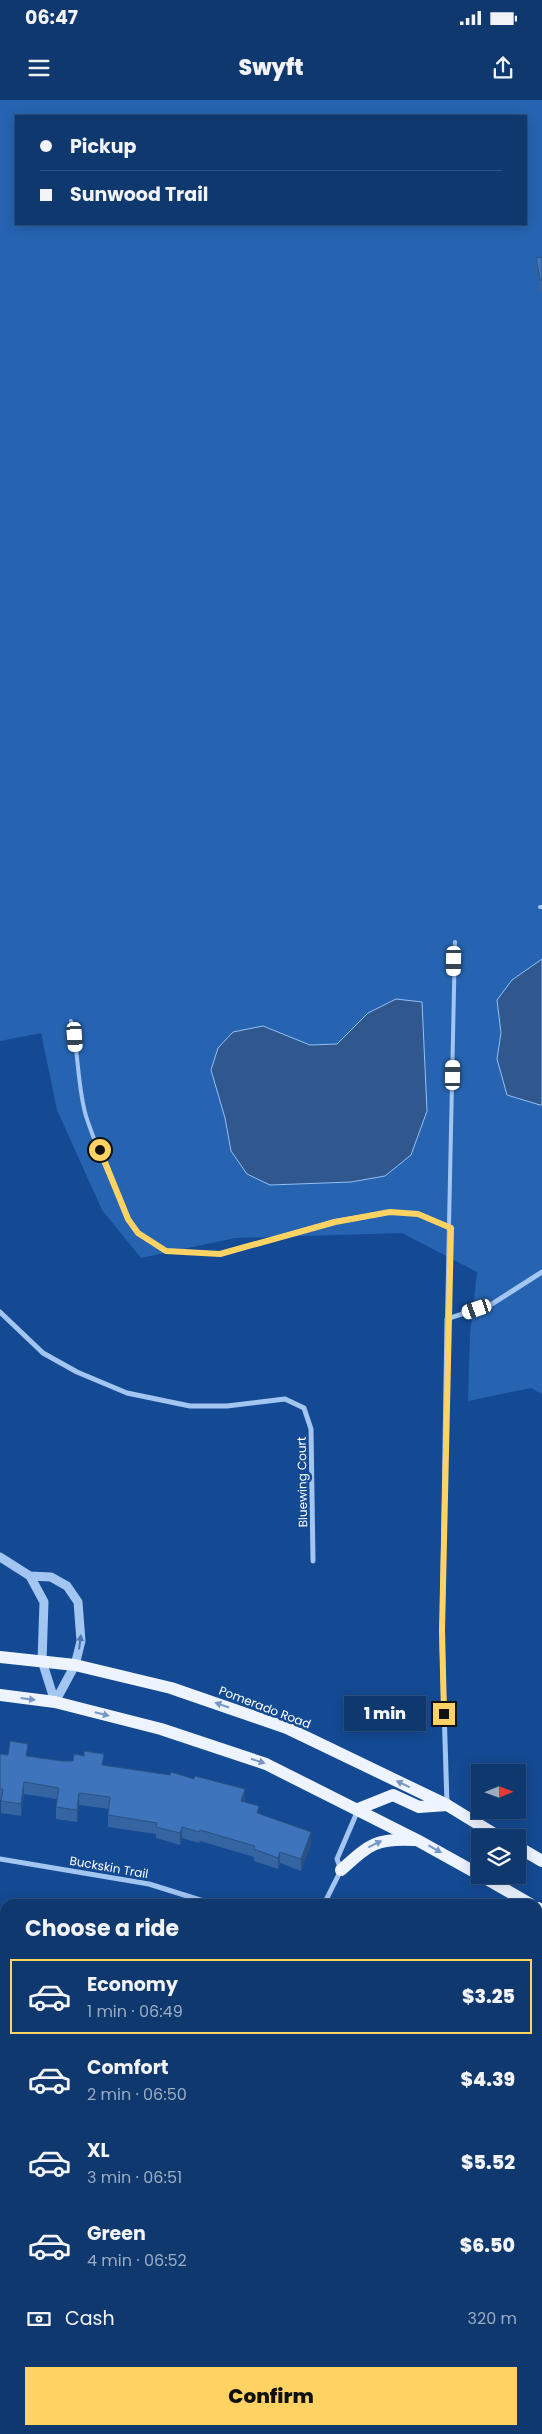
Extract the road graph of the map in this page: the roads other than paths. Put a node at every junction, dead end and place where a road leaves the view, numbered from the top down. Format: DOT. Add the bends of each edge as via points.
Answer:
graph roads {
  1 [pos="455,942"];
  2 [pos="71,1022"];
  3 [pos="451,1228"];
  4 [pos="542,1272"];
  5 [pos="0,1312"];
  6 [pos="447,1319"];
  7 [pos="0,1557"];
  8 [pos="313,1561"];
  9 [pos="30,1576"];
  10 [pos="0,1657"];
  11 [pos="42,1661"];
  12 [pos="75,1665"];
  13 [pos="0,1695"];
  14 [pos="55,1702"];
  15 [pos="447,1805"];
  16 [pos="358,1810"];
  17 [pos="486,1829"];
  18 [pos="417,1840"];
  19 [pos="526,1852"];
  20 [pos="0,1859"];
  21 [pos="542,1861"];
  22 [pos="341,1870"];
  23 [pos="471,1870"];
  24 [pos="496,1884"];
  25 [pos="197,1899"];
  26 [pos="326,1899"];
  27 [pos="521,1899"];
  1 -- 3 [label="lane"];
  2 -- 3 [label="lane" via="78,1082 86,1116 128,1219 138,1233 166,1251 220,1254 335,1222 390,1212 418,1214"];
  3 -- 6 [label="lane"];
  4 -- 6 [label="street" via="492,1304"];
  5 -- 8 [label="street, Bluewing Court" via="43,1353 77,1372 128,1393 190,1406 227,1406 285,1399 304,1408 311,1429"];
  6 -- 15 [label="street" via="442,1644"];
  7 -- 9 [label="street"];
  9 -- 11 [label="street" via="44,1602"];
  12 -- 9 [label="street, one-way" via="81,1640 78,1602 67,1586 51,1578"];
  10 -- 11 [label="main road, Pomerado Road"];
  11 -- 12 [label="main road, Pomerado Road"];
  11 -- 14 [label="street"];
  12 -- 14 [label="street"];
  15 -- 12 [label="main road, Pomerado Road, one-way" via="287,1728 171,1688"];
  13 -- 14 [label="main road, one-way"];
  14 -- 16 [label="main road, one-way" via="161,1729 266,1764"];
  15 -- 16 [label="main road" via="419,1807 393,1795"];
  15 -- 17 [label="main road, Pomerado Road"];
  16 -- 18 [label="main road"];
  16 -- 22 [label="street" via="337,1858"];
  22 -- 18 [label="main road, one-way" via="377,1842"];
  18 -- 23 [label="main road, one-way"];
  19 -- 21 [label="main road"];
  20 -- 25 [label="street, Buckskin Trail" via="149,1884"];
  22 -- 26 [label="street"];
  24 -- 27 [label="main road"];
}
